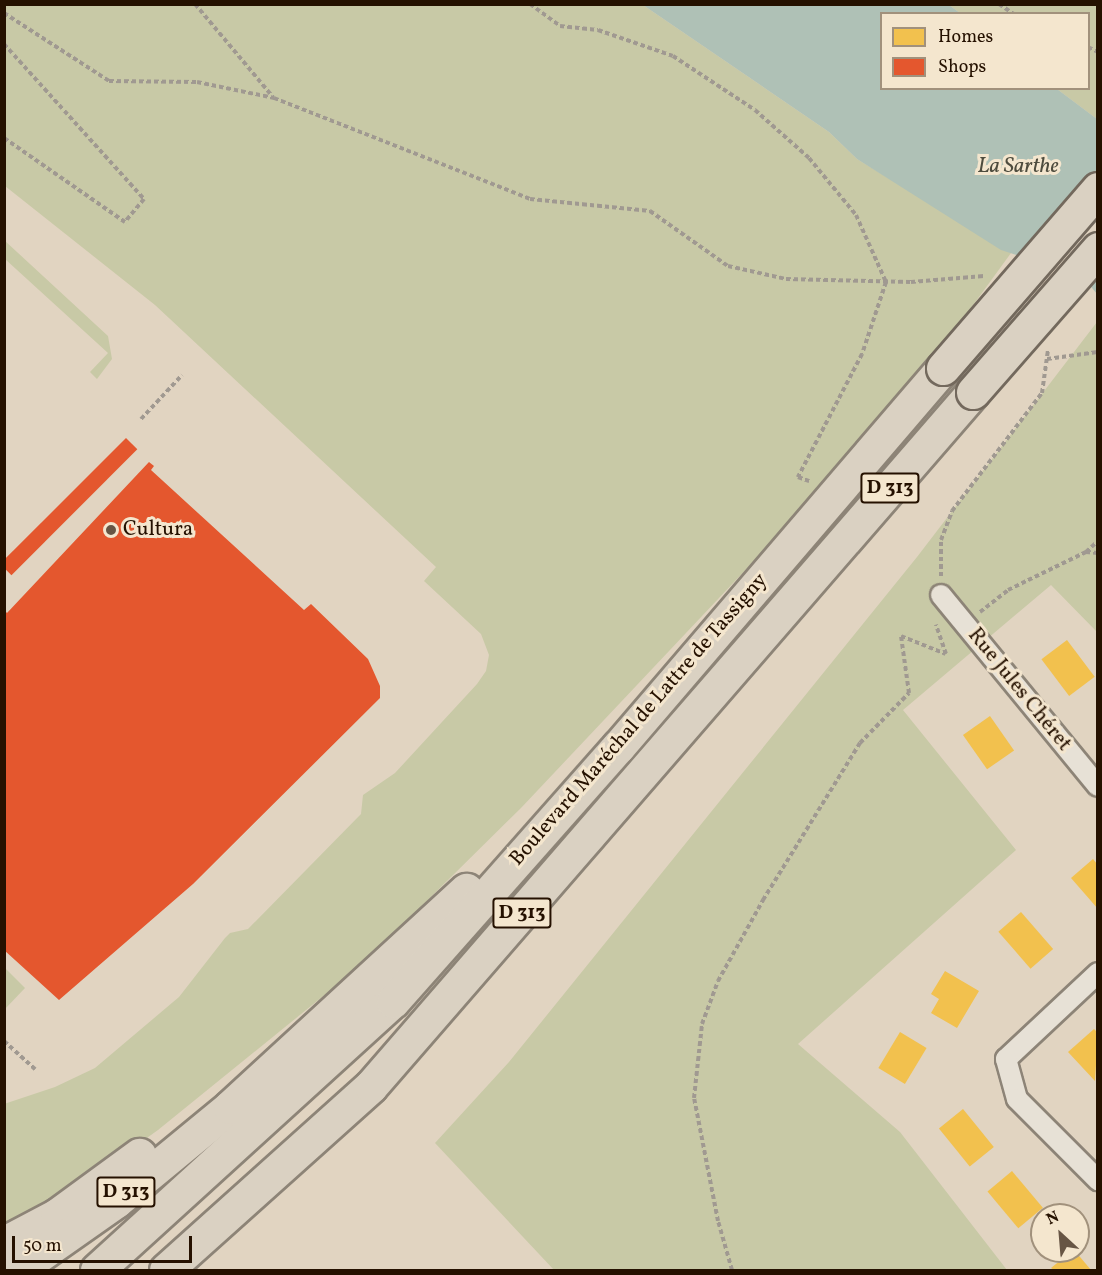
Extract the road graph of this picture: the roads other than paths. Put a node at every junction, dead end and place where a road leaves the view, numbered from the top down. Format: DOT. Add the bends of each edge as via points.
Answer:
graph roads {
  1 [pos="1098,189"];
  2 [pos="1098,249"];
  3 [pos="941,594"];
  4 [pos="618,747"];
  5 [pos="1098,786"];
  6 [pos="1098,973"];
  7 [pos="230,1107"];
  8 [pos="1098,1180"];
  9 [pos="219,1225"];
  10 [pos="4,1243"];
  11 [pos="18,1270"];
  12 [pos="97,1270"];
  13 [pos="166,1270"];
  14 [pos="194,1270"];
  1 -- 4 [label="highway, Boulevard Maréchal de Lattre de Tassigny / D 313, bridge"];
  2 -- 9 [label="highway, Boulevard Maréchal de Lattre de Tassigny / D 313, bridge" via="371,1086"];
  3 -- 5 [label="street, Rue Jules Chéret"];
  4 -- 7 [label="highway, D 313"];
  4 -- 12 [label="highway, Boulevard Maréchal de Lattre de Tassigny / D 313" via="393,1001"];
  6 -- 8 [label="street" via="1006,1059 1017,1099"];
  7 -- 10 [label="highway, D 313" via="183,1124 57,1215"];
  7 -- 11 [label="highway, D 313" via="116,1201"];
  9 -- 13 [label="highway, Boulevard Maréchal de Lattre de Tassigny / D 313"];
  9 -- 14 [label="highway" via="215,1252"];
}
